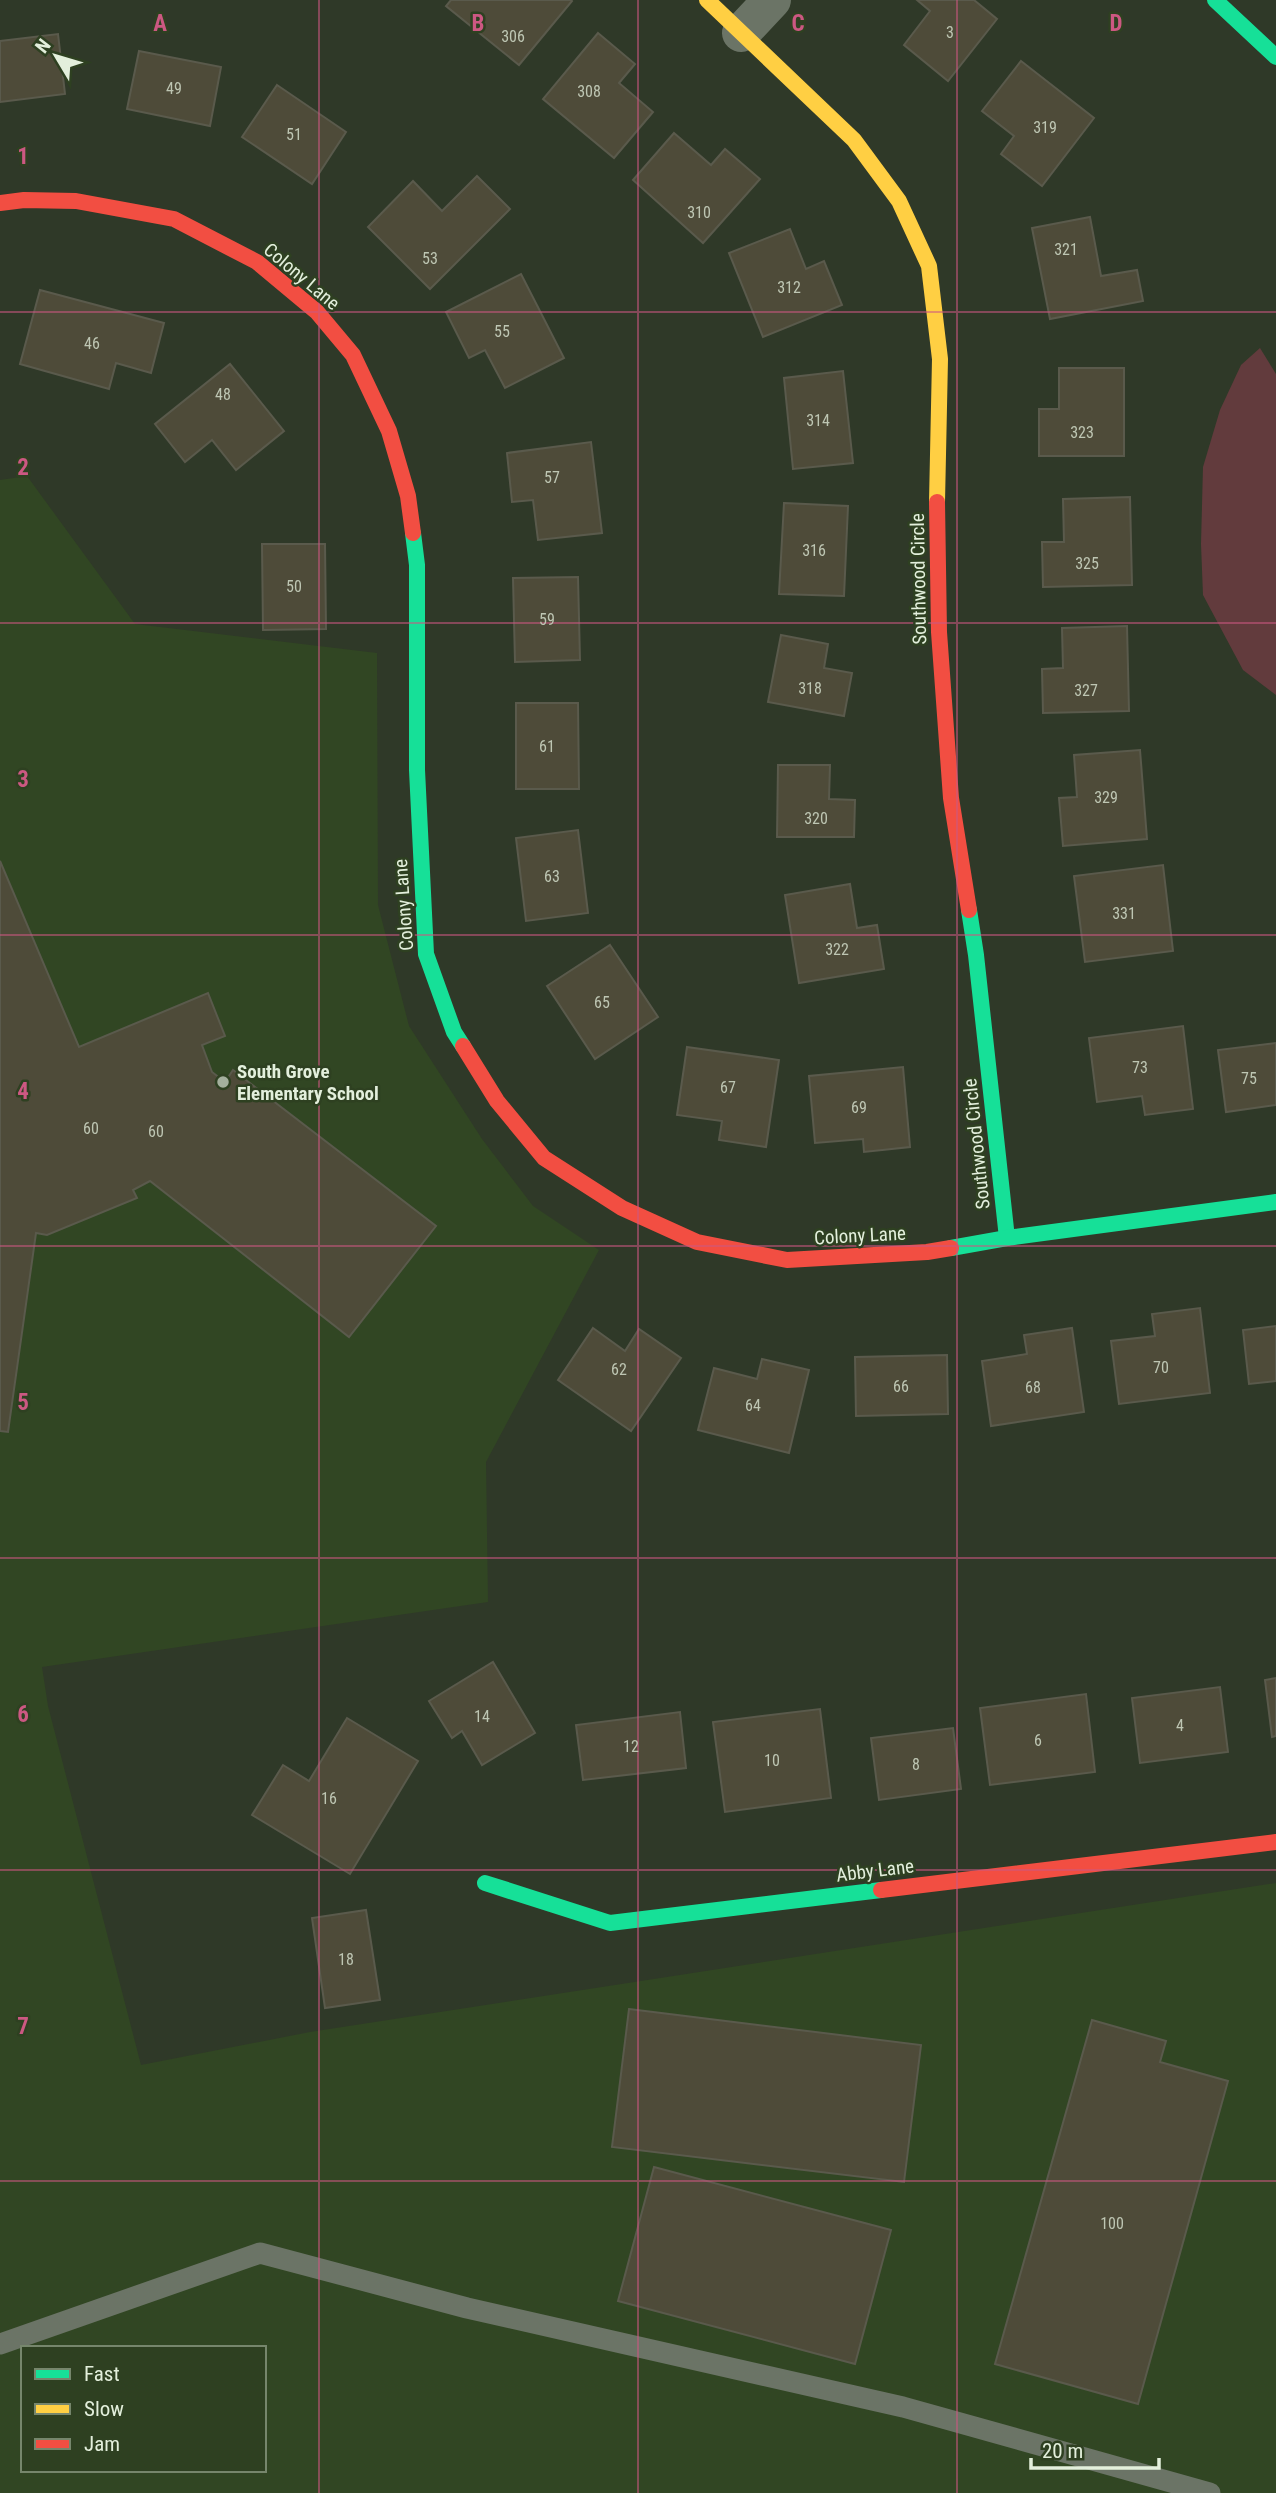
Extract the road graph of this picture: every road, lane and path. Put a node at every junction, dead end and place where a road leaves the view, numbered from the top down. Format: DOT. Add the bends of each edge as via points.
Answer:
graph roads {
  1 [pos="706,0"];
  2 [pos="772,0"];
  3 [pos="1215,0"];
  4 [pos="740,33"];
  5 [pos="1268,36"];
  6 [pos="1276,57"];
  7 [pos="0,203"];
  8 [pos="1276,1202"];
  9 [pos="1007,1238"];
  10 [pos="1276,1842"];
  11 [pos="485,1883"];
  12 [pos="0,2344"];
  13 [pos="1210,2493"];
  1 -- 4 [label="street, Southwood Circle"];
  2 -- 4 [label="street"];
  3 -- 5 [label="street"];
  4 -- 9 [label="street, Southwood Circle" via="854,140 899,201 929,266 940,359 939,632 951,798 975,955"];
  5 -- 6 [label="street"];
  7 -- 9 [label="street, Colony Lane" via="76,201 174,219 257,262 317,312 352,355 389,431 408,496 417,565 417,770 426,954 454,1032 496,1101 544,1158 622,1208 697,1241 787,1260 927,1252"];
  8 -- 9 [label="street, Colony Lane"];
  10 -- 11 [label="street, Abby Lane" via="610,1923"];
  12 -- 13 [label="lane" via="260,2253 467,2308 903,2407"];
}
